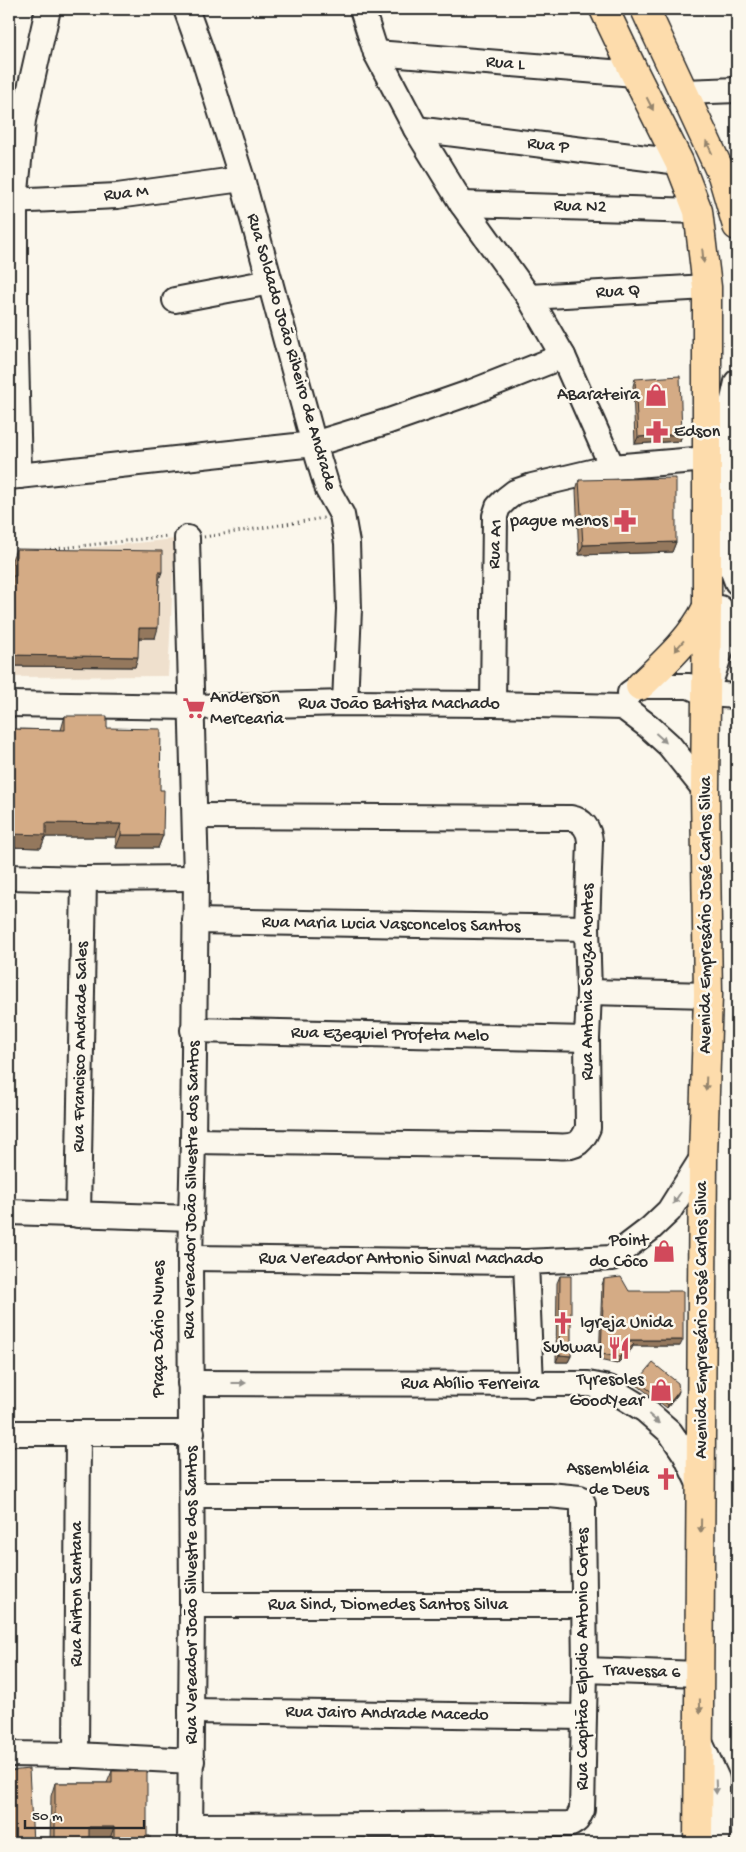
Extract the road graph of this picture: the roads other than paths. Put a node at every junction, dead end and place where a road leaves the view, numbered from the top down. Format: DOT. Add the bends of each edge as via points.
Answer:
graph roads {
  1 [pos="48,9"];
  2 [pos="186,9"];
  3 [pos="362,9"];
  4 [pos="645,9"];
  5 [pos="609,16"];
  6 [pos="376,53"];
  7 [pos="634,74"];
  8 [pos="737,90"];
  9 [pos="684,92"];
  10 [pos="416,129"];
  11 [pos="679,162"];
  12 [pos="730,175"];
  13 [pos="242,179"];
  14 [pos="12,201"];
  15 [pos="462,204"];
  16 [pos="698,210"];
  17 [pos="737,226"];
  18 [pos="270,282"];
  19 [pos="706,287"];
  20 [pos="529,297"];
  21 [pos="175,300"];
  22 [pos="12,312"];
  23 [pos="563,356"];
  24 [pos="13,367"];
  25 [pos="737,382"];
  26 [pos="314,444"];
  27 [pos="707,459"];
  28 [pos="612,467"];
  29 [pos="14,477"];
  30 [pos="707,506"];
  31 [pos="188,538"];
  32 [pos="737,582"];
  33 [pos="707,606"];
  34 [pos="640,686"];
  35 [pos="707,694"];
  36 [pos="737,696"];
  37 [pos="345,703"];
  38 [pos="9,704"];
  39 [pos="493,704"];
  40 [pos="192,707"];
  41 [pos="616,707"];
  42 [pos="705,790"];
  43 [pos="195,816"];
  44 [pos="9,877"];
  45 [pos="196,878"];
  46 [pos="84,879"];
  47 [pos="195,921"];
  48 [pos="587,928"];
  49 [pos="589,992"];
  50 [pos="708,995"];
  51 [pos="193,1030"];
  52 [pos="587,1039"];
  53 [pos="194,1141"];
  54 [pos="703,1157"];
  55 [pos="9,1212"];
  56 [pos="78,1215"];
  57 [pos="192,1218"];
  58 [pos="190,1258"];
  59 [pos="526,1262"];
  60 [pos="190,1383"];
  61 [pos="531,1385"];
  62 [pos="9,1433"];
  63 [pos="192,1433"];
  64 [pos="78,1434"];
  65 [pos="702,1488"];
  66 [pos="192,1495"];
  67 [pos="192,1605"];
  68 [pos="584,1606"];
  69 [pos="585,1670"];
  70 [pos="699,1674"];
  71 [pos="192,1711"];
  72 [pos="583,1717"];
  73 [pos="700,1742"];
  74 [pos="9,1754"];
  75 [pos="76,1755"];
  76 [pos="192,1761"];
  77 [pos="190,1835"];
  78 [pos="698,1843"];
  79 [pos="717,1843"];
  1 -- 14 [label="street" via="23,120"];
  2 -- 13 [label="street, Rua Soldado João Ribeiro de Andrade"];
  3 -- 6 [label="street"];
  4 -- 9 [label="main road"];
  5 -- 7 [label="main road, Avenida Empresário José Carlos Silva"];
  6 -- 7 [label="street, Rua L"];
  6 -- 10 [label="street"];
  7 -- 11 [label="main road, Avenida Empresário José Carlos Silva, one-way"];
  8 -- 9 [label="street"];
  12 -- 9 [label="main road, one-way"];
  10 -- 11 [label="street, Rua P"];
  10 -- 15 [label="street"];
  11 -- 16 [label="main road, Avenida Empresário José Carlos Silva"];
  12 -- 17 [label="main road"];
  13 -- 14 [label="street, Rua M" via="117,196"];
  13 -- 18 [label="street, Rua Soldado João Ribeiro de Andrade"];
  14 -- 22 [label="street"];
  15 -- 16 [label="street, Rua N2"];
  15 -- 20 [label="street"];
  16 -- 19 [label="main road, Avenida Empresário José Carlos Silva, one-way"];
  18 -- 21 [label="street"];
  18 -- 26 [label="street, Rua Soldado João Ribeiro de Andrade"];
  19 -- 20 [label="street, Rua Q"];
  19 -- 27 [label="main road, Avenida Empresário José Carlos Silva"];
  20 -- 23 [label="street"];
  22 -- 24 [label="street"];
  23 -- 26 [label="street" via="463,396"];
  23 -- 28 [label="street"];
  24 -- 29 [label="street"];
  25 -- 32 [label="street" via="727,427 724,532"];
  26 -- 29 [label="street"];
  26 -- 37 [label="street, Rua Soldado João Ribeiro de Andrade" via="328,490 342,516 348,543"];
  27 -- 28 [label="street, Rua A1"];
  27 -- 30 [label="main road, Avenida Empresário José Carlos Silva"];
  28 -- 39 [label="street, Rua A1" via="532,486 515,492 498,507 495,516"];
  30 -- 33 [label="main road, Avenida Empresário José Carlos Silva"];
  30 -- 35 [label="street" via="720,547 721,650"];
  31 -- 40 [label="street, Rua Vereador João Silvestre dos Santos"];
  33 -- 34 [label="main road, one-way" via="699,623"];
  33 -- 35 [label="main road, Avenida Empresário José Carlos Silva"];
  34 -- 35 [label="street" via="689,686"];
  34 -- 41 [label="street"];
  35 -- 36 [label="street"];
  35 -- 42 [label="main road, Avenida Empresário José Carlos Silva"];
  37 -- 39 [label="street, Rua João Batista Machado"];
  37 -- 40 [label="street, Rua João Batista Machado"];
  38 -- 40 [label="street, Rua João Batista Machado"];
  39 -- 41 [label="street, Rua João Batista Machado"];
  40 -- 43 [label="street, Rua Vereador João Silvestre dos Santos"];
  41 -- 42 [label="street, one-way" via="669,745"];
  42 -- 50 [label="main road, Avenida Empresário José Carlos Silva"];
  43 -- 45 [label="street, Rua Vereador João Silvestre dos Santos"];
  43 -- 48 [label="street, Rua Antonia Souza Montes" via="576,819 590,835"];
  44 -- 46 [label="street"];
  45 -- 46 [label="street"];
  45 -- 47 [label="street, Rua Vereador João Silvestre dos Santos"];
  46 -- 56 [label="street, Rua Francisco Andrade Sales"];
  47 -- 48 [label="street, Rua Maria Lucia Vasconcelos Santos"];
  47 -- 51 [label="street, Rua Vereador João Silvestre dos Santos"];
  48 -- 49 [label="street, Rua Antonia Souza Montes"];
  49 -- 50 [label="street"];
  49 -- 52 [label="street, Rua Antonia Souza Montes"];
  50 -- 54 [label="main road, Avenida Empresário José Carlos Silva, one-way"];
  51 -- 52 [label="street, Rua Ezequiel Profeta Melo"];
  51 -- 53 [label="street, Rua Vereador João Silvestre dos Santos"];
  52 -- 53 [label="street, Rua Antonia Souza Montes" via="588,1128 578,1145"];
  53 -- 57 [label="street, Rua Vereador João Silvestre dos Santos"];
  54 -- 59 [label="street, Rua Vereador Antonio Sinval Machado, one-way" via="669,1211 612,1258"];
  54 -- 65 [label="main road, Avenida Empresário José Carlos Silva"];
  55 -- 56 [label="street"];
  56 -- 57 [label="street"];
  57 -- 58 [label="street, Rua Vereador João Silvestre dos Santos"];
  58 -- 59 [label="street, Rua Vereador Antonio Sinval Machado"];
  58 -- 60 [label="street, Rua Vereador João Silvestre dos Santos"];
  59 -- 61 [label="street"];
  60 -- 61 [label="street, Rua Abílio Ferreira, one-way"];
  60 -- 63 [label="street, Rua Vereador João Silvestre dos Santos"];
  61 -- 65 [label="street, Rua Abílio Ferreira, one-way" via="588,1384 609,1388 645,1410 670,1432"];
  62 -- 64 [label="street"];
  63 -- 64 [label="street"];
  63 -- 66 [label="street, Rua Vereador João Silvestre dos Santos"];
  64 -- 75 [label="street, Rua Airton Santana"];
  65 -- 70 [label="main road, Avenida Empresário José Carlos Silva, one-way"];
  66 -- 67 [label="street, Rua Vereador João Silvestre dos Santos"];
  66 -- 68 [label="street, Rua Capitão Elpidio Antonio Cortes" via="577,1497 583,1506"];
  67 -- 68 [label="street, Rua Sind, Diomedes Santos Silva"];
  67 -- 71 [label="street, Rua Vereador João Silvestre dos Santos"];
  68 -- 69 [label="street, Rua Capitão Elpidio Antonio Cortes"];
  69 -- 70 [label="street, Travessa 6"];
  69 -- 72 [label="street, Rua Capitão Elpidio Antonio Cortes"];
  70 -- 73 [label="main road, Avenida Empresário José Carlos Silva, one-way"];
  71 -- 72 [label="street, Rua Jairo Andrade Macedo"];
  71 -- 76 [label="street, Rua Vereador João Silvestre dos Santos"];
  72 -- 77 [label="street, Rua Capitão Elpidio Antonio Cortes" via="582,1810 577,1820 570,1824"];
  73 -- 78 [label="main road, Avenida Empresário José Carlos Silva"];
  73 -- 79 [label="street, one-way" via="717,1780"];
  74 -- 75 [label="street"];
  75 -- 76 [label="street"];
  76 -- 77 [label="street, Rua Vereador João Silvestre dos Santos"];
}
